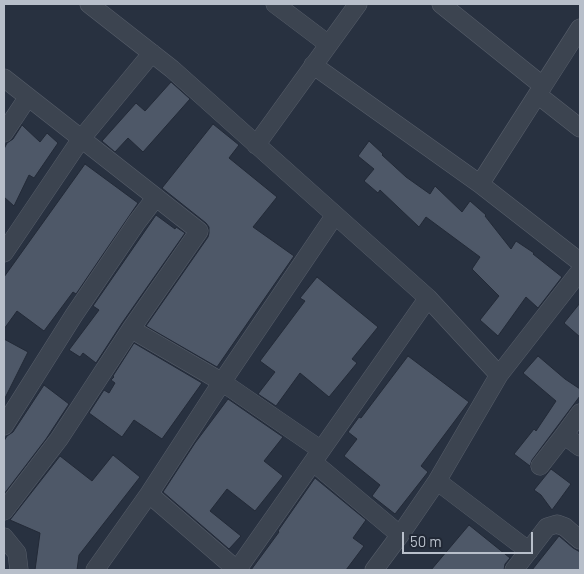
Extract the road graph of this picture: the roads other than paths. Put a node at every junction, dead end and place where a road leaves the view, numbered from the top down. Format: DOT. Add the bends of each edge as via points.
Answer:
graph roads {
  1 [pos="90,4"];
  2 [pos="275,4"];
  3 [pos="358,4"];
  4 [pos="441,4"];
  5 [pos="580,28"];
  6 [pos="328,44"];
  7 [pos="152,53"];
  8 [pos="313,65"];
  9 [pos="4,78"];
  10 [pos="540,90"];
  11 [pos="28,97"];
  12 [pos="580,128"];
  13 [pos="4,133"];
  14 [pos="81,139"];
  15 [pos="256,144"];
  16 [pos="480,184"];
  17 [pos="156,197"];
  18 [pos="335,215"];
  19 [pos="5,248"];
  20 [pos="580,262"];
  21 [pos="580,271"];
  22 [pos="428,298"];
  23 [pos="131,329"];
  24 [pos="499,375"];
  25 [pos="222,382"];
  26 [pos="580,412"];
  27 [pos="4,426"];
  28 [pos="564,435"];
  29 [pos="580,447"];
  30 [pos="317,456"];
  31 [pos="540,466"];
  32 [pos="437,481"];
  33 [pos="149,494"];
  34 [pos="4,511"];
  35 [pos="400,535"];
  36 [pos="4,537"];
  37 [pos="580,540"];
  38 [pos="529,551"];
  39 [pos="19,570"];
  40 [pos="96,570"];
  41 [pos="237,570"];
  42 [pos="374,570"];
  43 [pos="514,570"];
  1 -- 7 [label="street"];
  2 -- 6 [label="street"];
  3 -- 6 [label="street"];
  4 -- 10 [label="street"];
  5 -- 10 [label="street"];
  6 -- 8 [label="street"];
  7 -- 14 [label="street"];
  7 -- 15 [label="street"];
  8 -- 15 [label="street"];
  8 -- 16 [label="street"];
  9 -- 11 [label="street"];
  10 -- 12 [label="street"];
  10 -- 16 [label="street"];
  11 -- 13 [label="street"];
  11 -- 14 [label="street"];
  14 -- 17 [label="street"];
  14 -- 19 [label="street"];
  15 -- 18 [label="street"];
  16 -- 20 [label="street"];
  17 -- 23 [label="street" via="199,231"];
  17 -- 27 [label="street" via="74,315"];
  18 -- 22 [label="street"];
  18 -- 25 [label="street"];
  21 -- 24 [label="street"];
  22 -- 24 [label="street"];
  22 -- 30 [label="street"];
  23 -- 25 [label="street"];
  23 -- 34 [label="street" via="59,438"];
  24 -- 32 [label="street"];
  25 -- 30 [label="street"];
  25 -- 33 [label="street"];
  26 -- 28 [label="street"];
  28 -- 29 [label="street"];
  28 -- 31 [label="street"];
  30 -- 35 [label="street"];
  30 -- 41 [label="street"];
  32 -- 35 [label="street"];
  32 -- 38 [label="street"];
  33 -- 40 [label="street"];
  33 -- 41 [label="street"];
  35 -- 42 [label="street"];
  36 -- 39 [label="street" via="17,553"];
  37 -- 38 [label="street" via="556,524 547,527"];
  38 -- 43 [label="street"];
}
